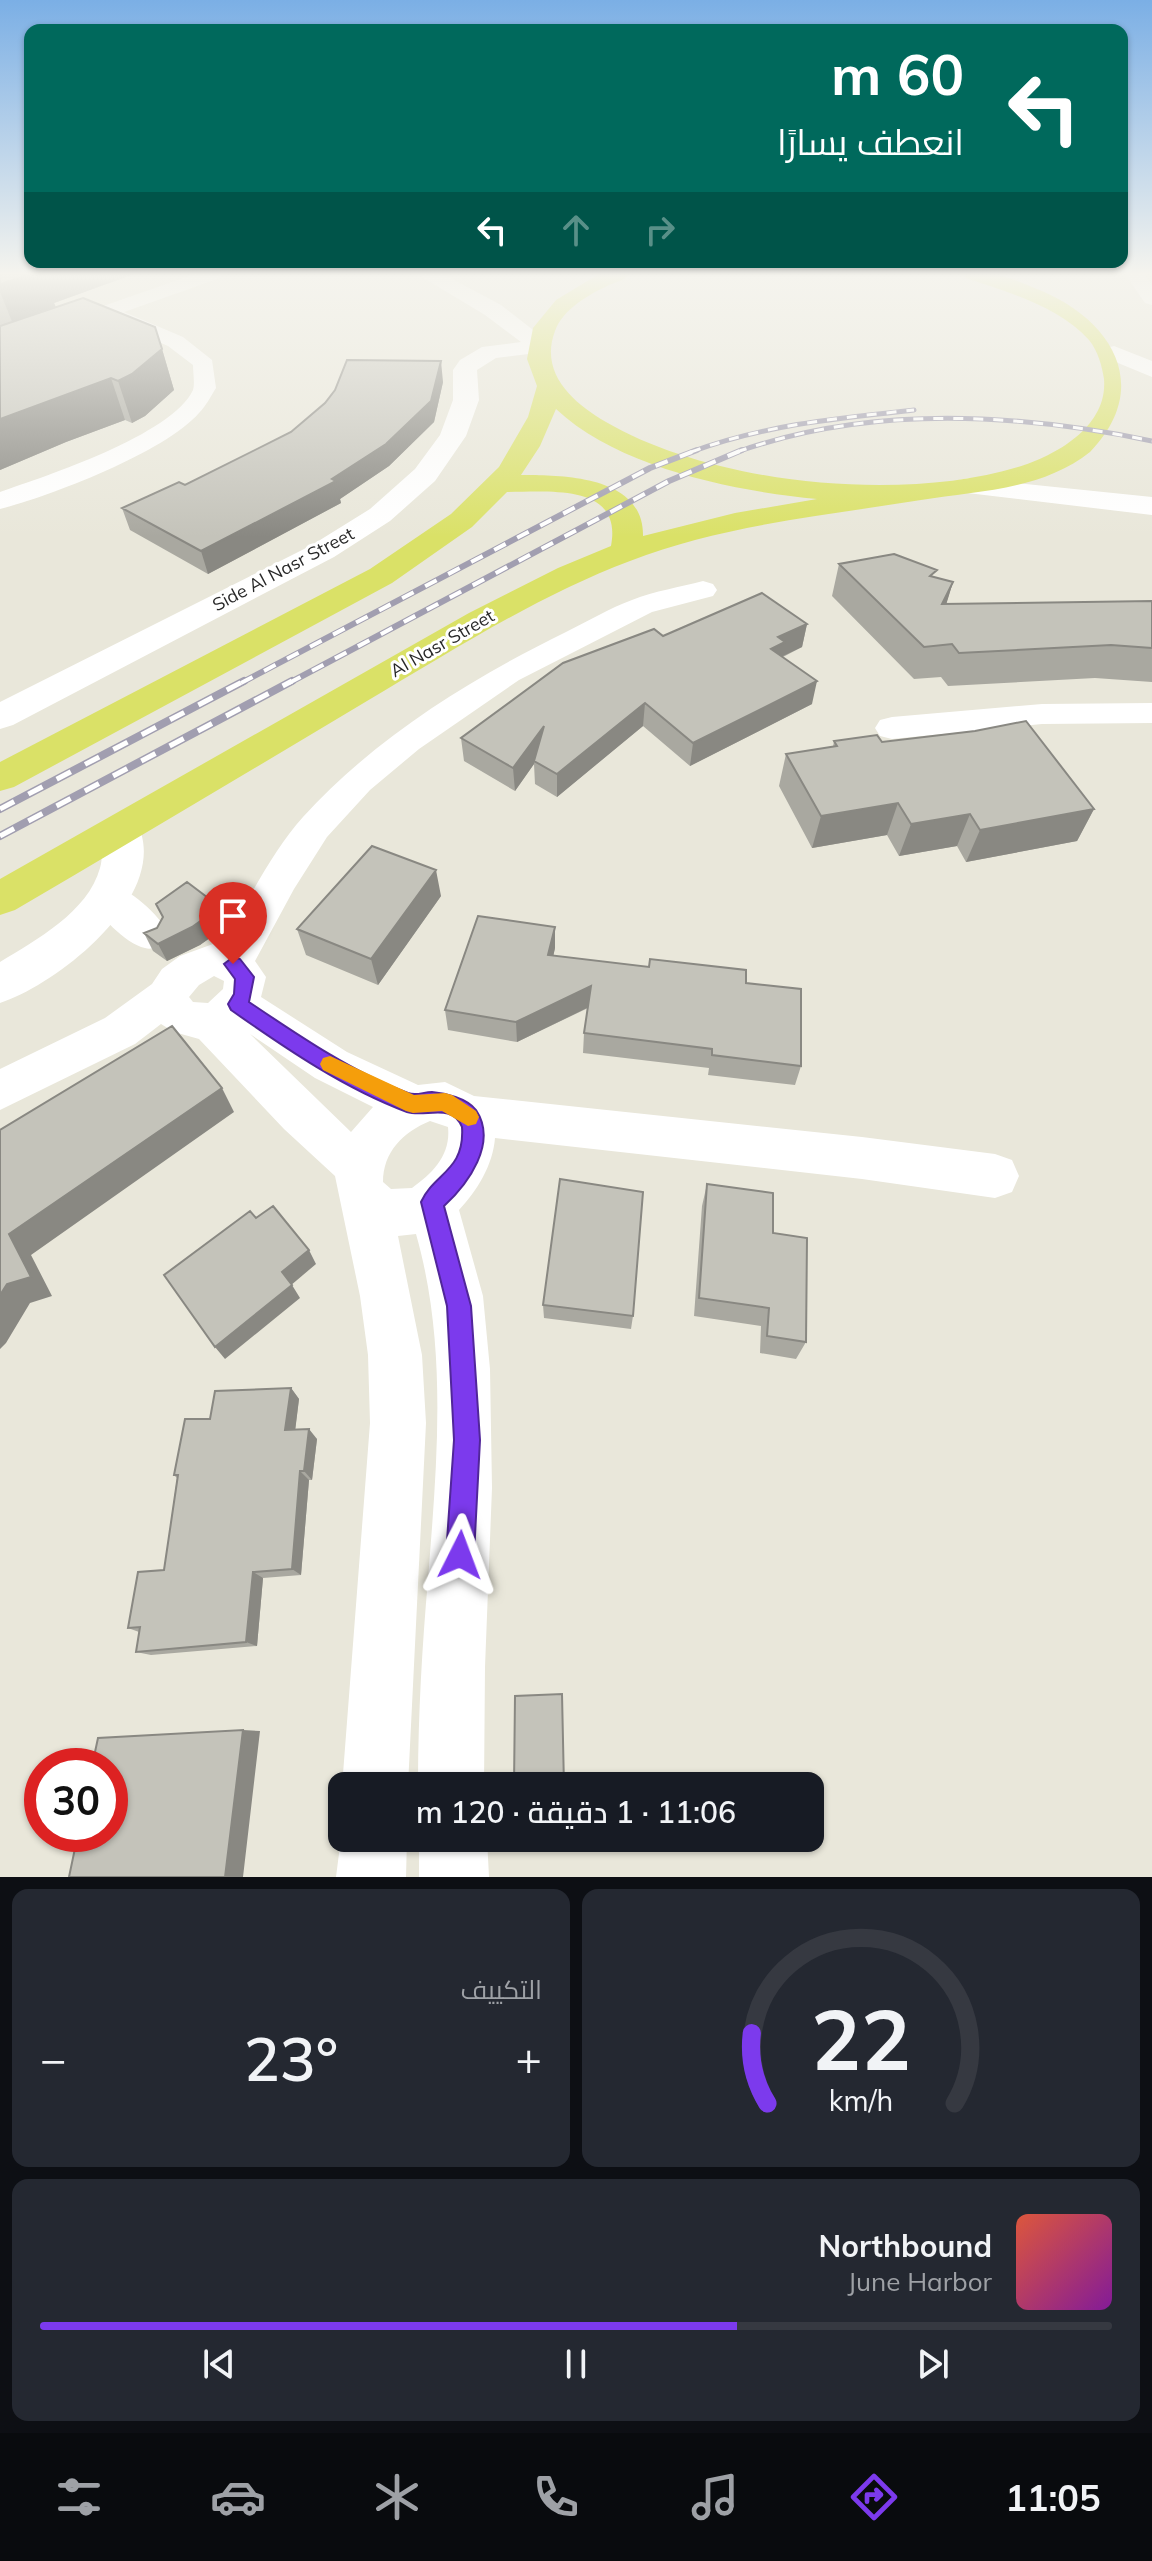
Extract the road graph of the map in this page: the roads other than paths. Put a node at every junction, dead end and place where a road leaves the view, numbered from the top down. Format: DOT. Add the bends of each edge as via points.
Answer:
graph roads {
  1 [pos="201,362"];
  2 [pos="474,362"];
  3 [pos="539,362"];
  4 [pos="1116,362"];
  5 [pos="549,386"];
  6 [pos="500,484"];
  7 [pos="969,486"];
  8 [pos="924,491"];
  9 [pos="0,501"];
  10 [pos="1152,506"];
  11 [pos="625,552"];
  12 [pos="703,590"];
  13 [pos="1152,713"];
  14 [pos="0,717"];
  15 [pos="892,728"];
  16 [pos="0,778"];
  17 [pos="121,829"];
  18 [pos="108,897"];
  19 [pos="0,899"];
  20 [pos="149,934"];
  21 [pos="0,985"];
  22 [pos="201,990"];
  23 [pos="262,1044"];
  24 [pos="0,1090"];
  25 [pos="413,1104"];
  26 [pos="467,1115"];
  27 [pos="995,1176"];
  28 [pos="362,1181"];
  29 [pos="432,1202"];
  30 [pos="376,1772"];
  31 [pos="451,1772"];
  32 [pos="372,1852"];
  33 [pos="453,1852"];
  34 [pos="371,1877"];
  35 [pos="454,1877"];
  1 -- 9 [label="street" via="206,379 202,394 181,419 146,442"];
  2 -- 14 [label="street, Side Al Nasr Street" via="465,370 466,400 453,436 425,475 380,515 323,551"];
  3 -- 5 [label="main road"];
  4 -- 7 [label="main road" via="1126,379 1125,406 1099,439 1046,467"];
  5 -- 6 [label="main road" via="545,411"];
  5 -- 8 [label="main road" via="572,411 609,435 717,474 812,489"];
  6 -- 11 [label="main road" via="560,486 601,495 620,506 627,518"];
  6 -- 16 [label="main road" via="429,547 381,576"];
  7 -- 8 [label="main road"];
  7 -- 10 [label="street"];
  8 -- 11 [label="main road, Al Nasr Street" via="787,513"];
  11 -- 17 [label="main road, Al Nasr Street" via="481,620"];
  12 -- 22 [label="street" via="642,606 557,648 496,681 407,741 314,828"];
  13 -- 15 [label="street" via="1042,714"];
  17 -- 18 [label="street" via="122,868"];
  17 -- 19 [label="main road, Al Nasr Street"];
  18 -- 20 [label="street"];
  18 -- 21 [label="street" via="69,938"];
  22 -- 23 [label="street"];
  22 -- 24 [label="street"];
  23 -- 25 [label="street" via="331,1065"];
  23 -- 28 [label="street" via="319,1136"];
  25 -- 26 [label="street" via="445,1102"];
  25 -- 28 [label="street" via="383,1127 364,1152"];
  26 -- 27 [label="street"];
  26 -- 29 [label="street" via="473,1141 469,1156"];
  28 -- 29 [label="street" via="387,1212 418,1211"];
  28 -- 30 [label="street" via="395,1355 398,1423"];
  29 -- 31 [label="street" via="459,1306 467,1440"];
  32 -- 34 [label="street"];
  33 -- 35 [label="street"];
}
